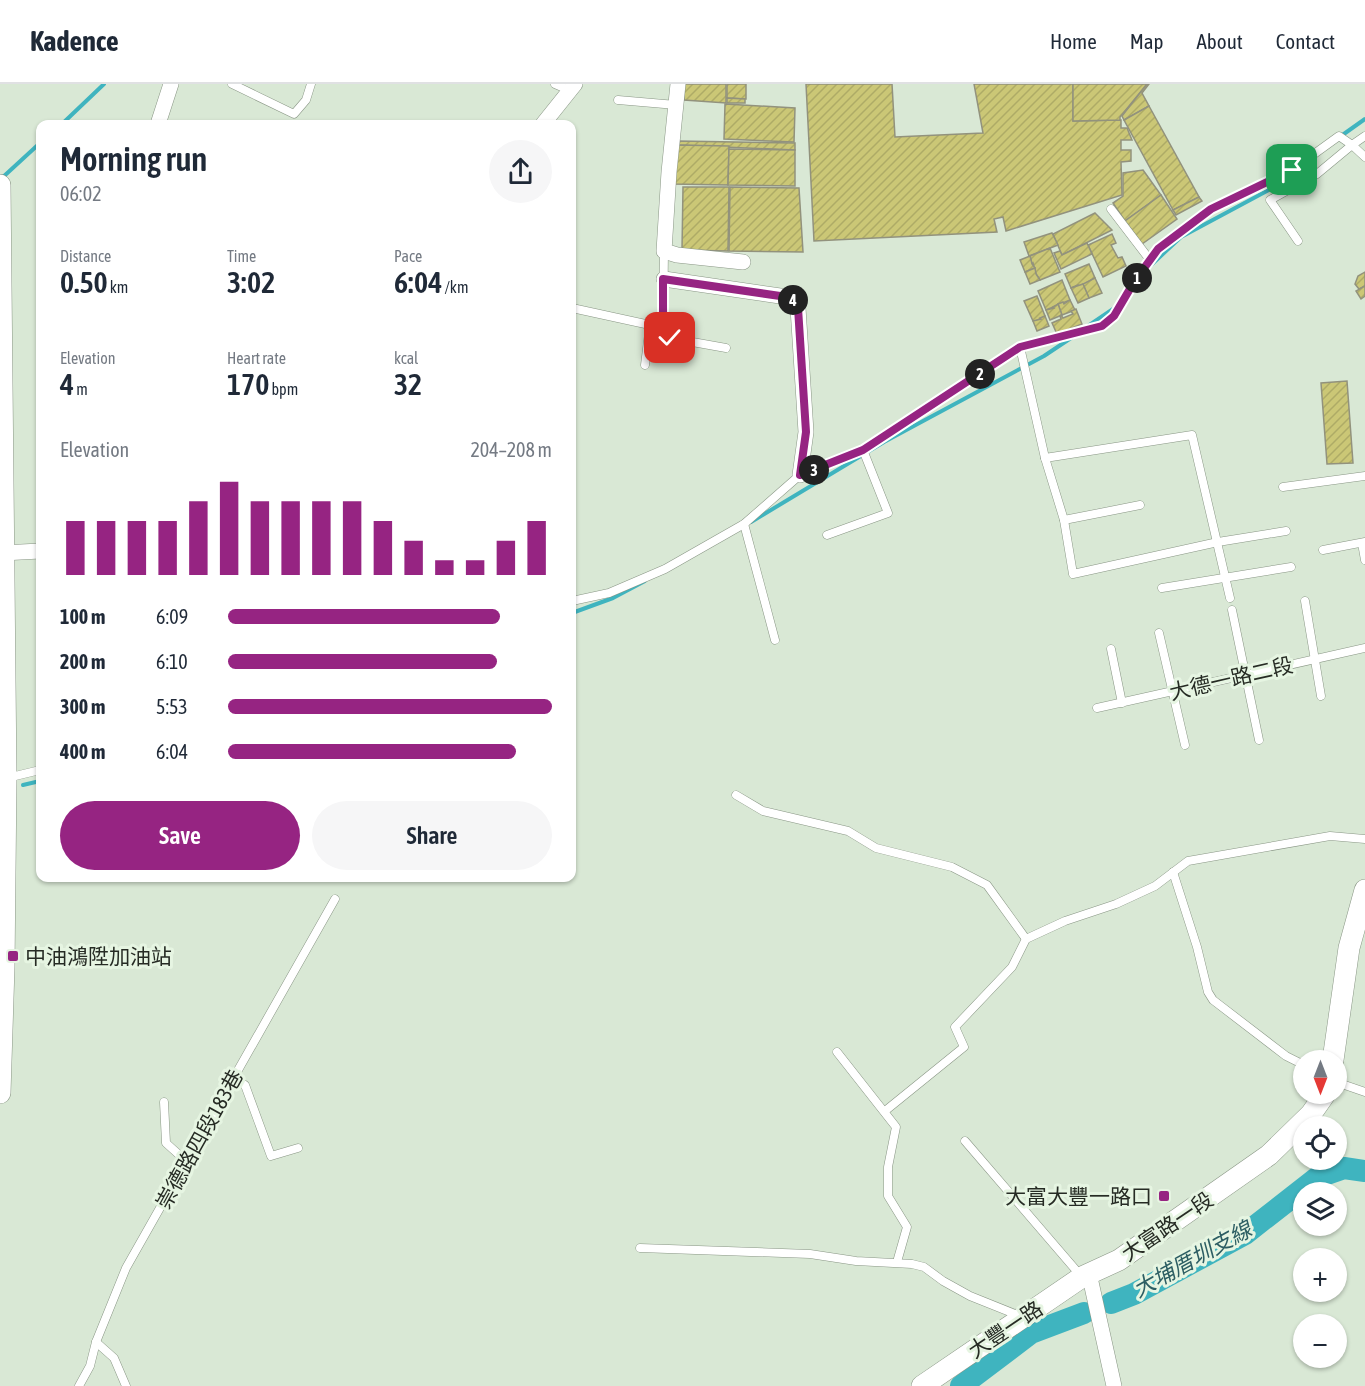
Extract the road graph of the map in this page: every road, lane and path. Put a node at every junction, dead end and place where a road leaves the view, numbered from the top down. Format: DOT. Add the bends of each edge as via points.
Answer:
graph roads {
  1 [pos="171,84"];
  2 [pos="232,84"];
  3 [pos="311,84"];
  4 [pos="555,84"];
  5 [pos="678,84"];
  6 [pos="572,87"];
  7 [pos="618,100"];
  8 [pos="676,105"];
  9 [pos="159,120"];
  10 [pos="546,120"];
  11 [pos="1365,136"];
  12 [pos="1352,145"];
  13 [pos="1365,157"];
  14 [pos="0,185"];
  15 [pos="0,190"];
  16 [pos="1111,209"];
  17 [pos="1298,241"];
  18 [pos="664,251"];
  19 [pos="1150,260"];
  20 [pos="743,262"];
  21 [pos="663,279"];
  22 [pos="576,309"];
  23 [pos="1020,347"];
  24 [pos="726,348"];
  25 [pos="645,365"];
  26 [pos="863,450"];
  27 [pos="1045,458"];
  28 [pos="800,475"];
  29 [pos="1365,476"];
  30 [pos="1283,487"];
  31 [pos="1140,505"];
  32 [pos="1064,520"];
  33 [pos="744,524"];
  34 [pos="1286,531"];
  35 [pos="827,535"];
  36 [pos="1218,542"];
  37 [pos="1363,542"];
  38 [pos="1323,550"];
  39 [pos="36,551"];
  40 [pos="2,553"];
  41 [pos="1365,560"];
  42 [pos="1291,567"];
  43 [pos="1226,579"];
  44 [pos="1162,588"];
  45 [pos="1230,598"];
  46 [pos="576,601"];
  47 [pos="1305,601"];
  48 [pos="1232,610"];
  49 [pos="1159,633"];
  50 [pos="775,640"];
  51 [pos="1365,648"];
  52 [pos="1111,649"];
  53 [pos="1315,659"];
  54 [pos="1246,675"];
  55 [pos="1173,691"];
  56 [pos="1321,696"];
  57 [pos="1122,703"];
  58 [pos="1097,708"];
  59 [pos="1259,740"];
  60 [pos="1185,745"];
  61 [pos="36,771"];
  62 [pos="3,780"];
  63 [pos="736,795"];
  64 [pos="1365,839"];
  65 [pos="1173,872"];
  66 [pos="1365,890"];
  67 [pos="335,899"];
  68 [pos="1026,939"];
  69 [pos="1334,1050"];
  70 [pos="837,1052"];
  71 [pos="1293,1060"];
  72 [pos="232,1078"];
  73 [pos="1347,1086"];
  74 [pos="1365,1092"];
  75 [pos="0,1093"];
  76 [pos="164,1102"];
  77 [pos="1318,1104"];
  78 [pos="885,1111"];
  79 [pos="965,1141"];
  80 [pos="298,1149"];
  81 [pos="186,1161"];
  82 [pos="640,1248"];
  83 [pos="897,1262"];
  84 [pos="1085,1275"];
  85 [pos="1022,1316"];
  86 [pos="96,1342"];
  87 [pos="79,1386"];
  88 [pos="126,1386"];
  89 [pos="922,1386"];
  90 [pos="1114,1386"];
  1 -- 9 [label="street"];
  2 -- 3 [label="lane" via="294,114 306,100"];
  4 -- 6 [label="lane"];
  5 -- 8 [label="street"];
  6 -- 10 [label="street"];
  7 -- 8 [label="lane"];
  8 -- 18 [label="street"];
  11 -- 12 [label="lane"];
  12 -- 13 [label="lane"];
  12 -- 17 [label="lane" via="1317,174 1270,200"];
  12 -- 19 [label="lane" via="1339,136 1292,170 1211,209 1158,249"];
  14 -- 15 [label="street"];
  15 -- 40 [label="street"];
  16 -- 19 [label="lane"];
  18 -- 20 [label="street"];
  18 -- 21 [label="lane"];
  19 -- 23 [label="lane" via="1114,316 1102,326"];
  21 -- 24 [label="lane" via="663,328 670,338"];
  21 -- 28 [label="street" via="794,300 798,308 806,432"];
  22 -- 25 [label="lane" via="650,325"];
  23 -- 26 [label="lane"];
  23 -- 27 [label="lane"];
  26 -- 28 [label="lane"];
  26 -- 35 [label="lane" via="888,513"];
  27 -- 32 [label="lane"];
  27 -- 36 [label="lane" via="1192,435"];
  28 -- 33 [label="lane"];
  29 -- 30 [label="lane"];
  31 -- 32 [label="lane"];
  32 -- 36 [label="lane" via="1073,574"];
  33 -- 46 [label="lane" via="665,569 609,593"];
  33 -- 50 [label="lane"];
  34 -- 36 [label="lane"];
  36 -- 43 [label="lane"];
  37 -- 38 [label="lane"];
  37 -- 41 [label="lane"];
  39 -- 40 [label="street"];
  40 -- 62 [label="street"];
  42 -- 43 [label="lane"];
  43 -- 44 [label="lane"];
  43 -- 45 [label="lane"];
  47 -- 53 [label="lane"];
  48 -- 54 [label="lane"];
  49 -- 55 [label="lane"];
  51 -- 53 [label="lane, 大德一路二段"];
  52 -- 57 [label="lane"];
  53 -- 54 [label="lane, 大德一路二段"];
  53 -- 56 [label="lane"];
  54 -- 55 [label="lane, 大德一路二段"];
  54 -- 59 [label="lane"];
  55 -- 57 [label="lane, 大德一路二段"];
  55 -- 60 [label="lane"];
  57 -- 58 [label="lane, 大德一路二段"];
  61 -- 62 [label="lane"];
  62 -- 75 [label="street"];
  63 -- 68 [label="lane" via="763,811 848,831 876,848 952,867 987,885"];
  64 -- 65 [label="lane" via="1330,836 1188,861"];
  65 -- 68 [label="lane" via="1155,886 1116,904"];
  65 -- 71 [label="lane" via="1213,1000"];
  66 -- 69 [label="street" via="1349,948"];
  67 -- 72 [label="lane, 崇德路四段183巷"];
  68 -- 78 [label="lane" via="1012,967 955,1027 964,1047"];
  70 -- 78 [label="lane"];
  72 -- 80 [label="lane" via="245,1084 271,1156"];
  72 -- 81 [label="lane, 崇德路四段183巷"];
  73 -- 74 [label="lane"];
  76 -- 81 [label="lane" via="166,1143"];
  77 -- 84 [label="street, 大富路一段" via="1269,1155 1119,1260"];
  78 -- 83 [label="lane" via="896,1127 888,1167 888,1196 907,1227"];
  79 -- 84 [label="lane"];
  81 -- 86 [label="lane, 崇德路四段183巷" via="126,1268"];
  82 -- 83 [label="lane" via="810,1254 856,1262"];
  83 -- 85 [label="lane" via="924,1267 970,1296"];
  84 -- 85 [label="street, 大豐一路"];
  84 -- 90 [label="street"];
  85 -- 89 [label="street, 大豐一路"];
  86 -- 87 [label="lane, 崇德路四段183巷"];
  86 -- 88 [label="lane" via="114,1358"];
}
